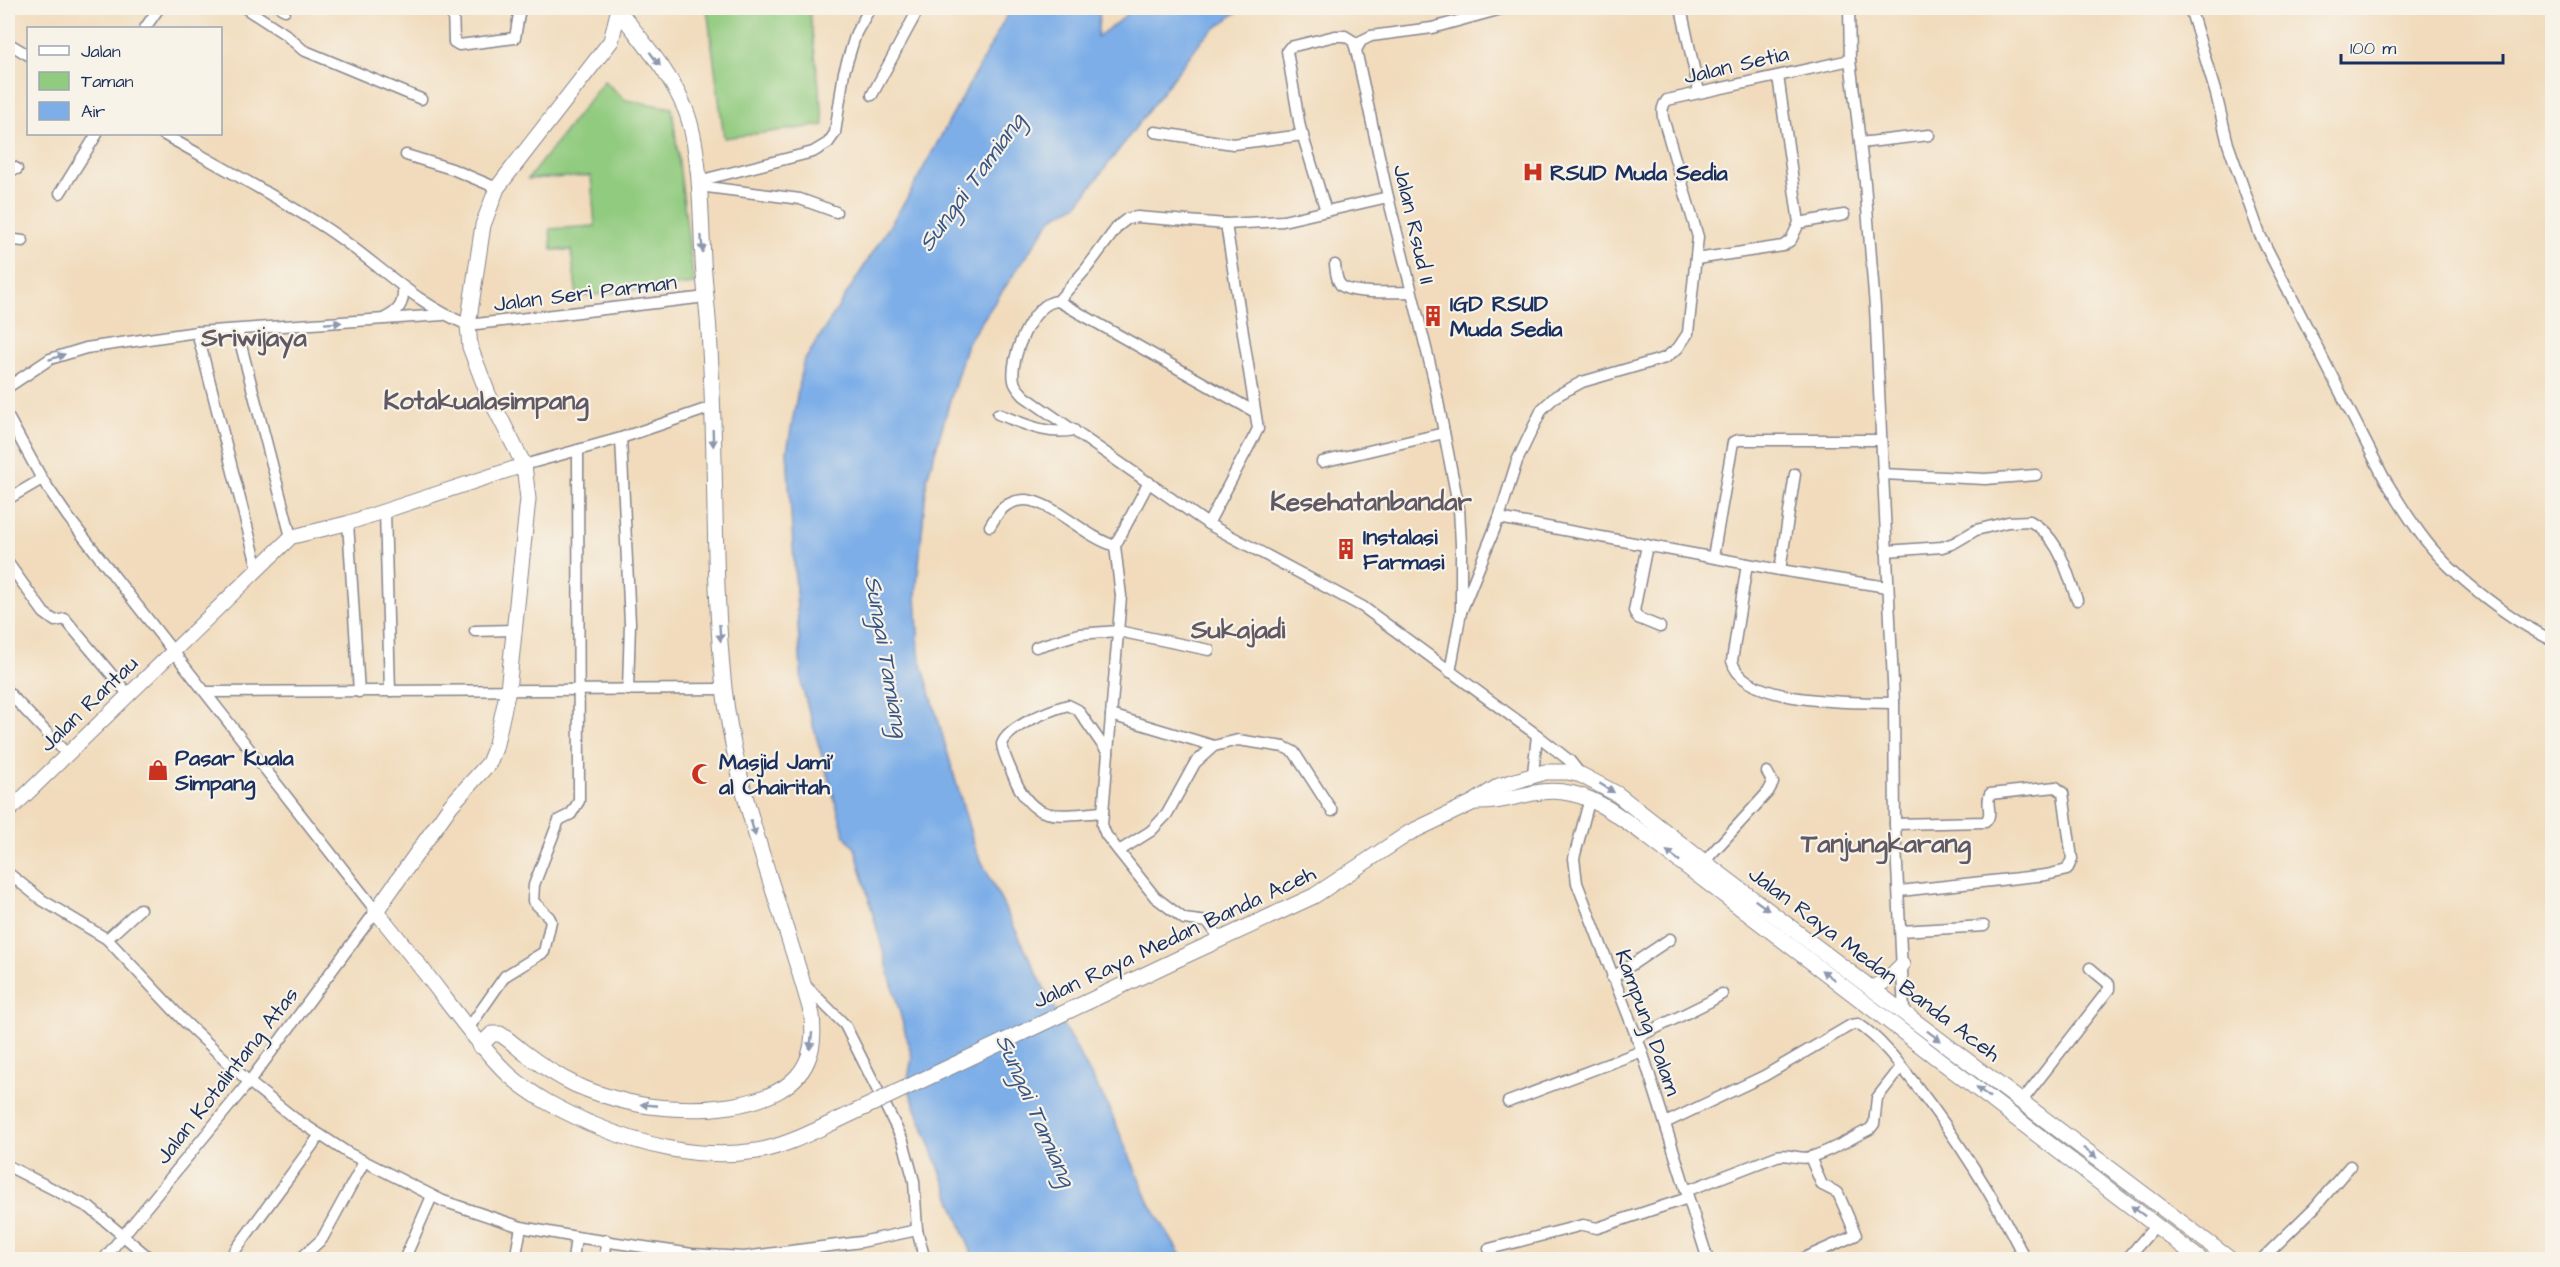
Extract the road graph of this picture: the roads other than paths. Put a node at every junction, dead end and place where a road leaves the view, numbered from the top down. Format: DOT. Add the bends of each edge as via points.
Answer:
graph roads {
  1 [pos="159,8"];
  2 [pos="245,8"];
  3 [pos="453,8"];
  4 [pos="520,8"];
  5 [pos="870,8"];
  6 [pos="919,8"];
  7 [pos="1502,8"];
  8 [pos="1681,8"];
  9 [pos="1849,8"];
  10 [pos="2190,8"];
  11 [pos="619,10"];
  12 [pos="146,27"];
  13 [pos="640,39"];
  14 [pos="611,41"];
  15 [pos="8,43"];
  16 [pos="1356,50"];
  17 [pos="27,54"];
  18 [pos="1850,60"];
  19 [pos="1778,76"];
  20 [pos="1700,92"];
  21 [pos="872,95"];
  22 [pos="421,99"];
  23 [pos="1155,132"];
  24 [pos="96,135"];
  25 [pos="165,135"];
  26 [pos="1303,135"];
  27 [pos="1929,135"];
  28 [pos="1860,143"];
  29 [pos="406,155"];
  30 [pos="698,184"];
  31 [pos="497,188"];
  32 [pos="60,193"];
  33 [pos="1388,197"];
  34 [pos="1326,211"];
  35 [pos="836,212"];
  36 [pos="1844,215"];
  37 [pos="1799,223"];
  38 [pos="1226,224"];
  39 [pos="8,238"];
  40 [pos="23,241"];
  41 [pos="1696,259"];
  42 [pos="1335,265"];
  43 [pos="403,288"];
  44 [pos="1411,292"];
  45 [pos="706,297"];
  46 [pos="1058,301"];
  47 [pos="443,315"];
  48 [pos="383,319"];
  49 [pos="468,325"];
  50 [pos="237,330"];
  51 [pos="197,332"];
  52 [pos="8,387"];
  53 [pos="712,407"];
  54 [pos="1255,412"];
  55 [pos="998,414"];
  56 [pos="10,424"];
  57 [pos="1074,430"];
  58 [pos="1444,433"];
  59 [pos="621,438"];
  60 [pos="1881,440"];
  61 [pos="578,450"];
  62 [pos="1322,462"];
  63 [pos="524,465"];
  64 [pos="1795,474"];
  65 [pos="1882,474"];
  66 [pos="2036,475"];
  67 [pos="42,479"];
  68 [pos="1149,482"];
  69 [pos="8,499"];
  70 [pos="384,511"];
  71 [pos="1499,518"];
  72 [pos="348,523"];
  73 [pos="1208,524"];
  74 [pos="990,526"];
  75 [pos="291,537"];
  76 [pos="1647,545"];
  77 [pos="1114,546"];
  78 [pos="1886,551"];
  79 [pos="1713,557"];
  80 [pos="8,563"];
  81 [pos="1747,564"];
  82 [pos="258,569"];
  83 [pos="1780,570"];
  84 [pos="1887,587"];
  85 [pos="2076,600"];
  86 [pos="1461,612"];
  87 [pos="1660,627"];
  88 [pos="513,630"];
  89 [pos="475,631"];
  90 [pos="1118,631"];
  91 [pos="2553,640"];
  92 [pos="1036,647"];
  93 [pos="1209,650"];
  94 [pos="173,651"];
  95 [pos="1450,672"];
  96 [pos="724,689"];
  97 [pos="508,690"];
  98 [pos="628,690"];
  99 [pos="390,691"];
  100 [pos="578,691"];
  101 [pos="8,692"];
  102 [pos="206,692"];
  103 [pos="359,692"];
  104 [pos="128,693"];
  105 [pos="1894,703"];
  106 [pos="1111,715"];
  107 [pos="1537,735"];
  108 [pos="1214,746"];
  109 [pos="1108,753"];
  110 [pos="67,754"];
  111 [pos="1767,772"];
  112 [pos="1533,774"];
  113 [pos="1581,775"];
  114 [pos="1590,798"];
  115 [pos="1474,802"];
  116 [pos="1332,811"];
  117 [pos="8,812"];
  118 [pos="1103,812"];
  119 [pos="1895,824"];
  120 [pos="1119,851"];
  121 [pos="1704,862"];
  122 [pos="8,873"];
  123 [pos="1900,891"];
  124 [pos="140,909"];
  125 [pos="376,911"];
  126 [pos="1790,925"];
  127 [pos="1984,926"];
  128 [pos="1901,931"];
  129 [pos="1779,937"];
  130 [pos="107,939"];
  131 [pos="1670,939"];
  132 [pos="1221,940"];
  133 [pos="1902,965"];
  134 [pos="2090,968"];
  135 [pos="1612,978"];
  136 [pos="803,983"];
  137 [pos="1873,988"];
  138 [pos="1722,994"];
  139 [pos="1904,1013"];
  140 [pos="1890,1021"];
  141 [pos="468,1029"];
  142 [pos="1636,1038"];
  143 [pos="1877,1039"];
  144 [pos="480,1046"];
  145 [pos="1642,1051"];
  146 [pos="1901,1067"];
  147 [pos="249,1082"];
  148 [pos="2022,1101"];
  149 [pos="1508,1102"];
  150 [pos="1665,1123"];
  151 [pos="320,1135"];
  152 [pos="1810,1157"];
  153 [pos="364,1162"];
  154 [pos="8,1166"];
  155 [pos="2350,1166"];
  156 [pos="1687,1194"];
  157 [pos="432,1196"];
  158 [pos="2156,1225"];
  159 [pos="521,1227"];
  160 [pos="917,1230"];
  161 [pos="122,1235"];
  162 [pos="576,1237"];
  163 [pos="606,1240"];
  164 [pos="1489,1249"];
  165 [pos="692,1257"];
  166 [pos="2022,1258"];
  167 [pos="103,1260"];
  168 [pos="152,1260"];
  169 [pos="228,1260"];
  170 [pos="299,1260"];
  171 [pos="404,1260"];
  172 [pos="515,1260"];
  173 [pos="573,1260"];
  174 [pos="605,1260"];
  175 [pos="925,1260"];
  176 [pos="1708,1260"];
  177 [pos="1800,1260"];
  178 [pos="2126,1260"];
  179 [pos="2201,1260"];
  180 [pos="2231,1260"];
  181 [pos="2261,1260"];
  1 -- 12 [label="street"];
  2 -- 22 [label="street" via="303,50"];
  3 -- 4 [label="street" via="454,42 459,45 515,38"];
  5 -- 30 [label="street" via="856,33 844,72 835,133 828,143 813,152"];
  6 -- 21 [label="street"];
  7 -- 16 [label="street" via="1432,27 1371,36 1361,41"];
  8 -- 20 [label="street"];
  9 -- 18 [label="street"];
  10 -- 91 [label="street" via="2228,144 2260,235 2383,476 2406,515 2436,553 2514,619"];
  11 -- 13 [label="highway"];
  11 -- 14 [label="highway"];
  13 -- 14 [label="highway"];
  13 -- 30 [label="highway, one-way" via="665,72 687,112"];
  14 -- 31 [label="highway"];
  15 -- 17 [label="street"];
  16 -- 26 [label="street" via="1353,40 1342,36 1288,48"];
  16 -- 33 [label="street, Jalan Rsud II"];
  18 -- 19 [label="street, Jalan Setia"];
  18 -- 28 [label="street"];
  19 -- 20 [label="street, Jalan Setia"];
  19 -- 37 [label="street"];
  20 -- 41 [label="street, Jalan Setia" via="1667,100 1662,108 1698,237"];
  23 -- 26 [label="street" via="1233,144"];
  24 -- 32 [label="street"];
  25 -- 43 [label="street" via="323,226"];
  26 -- 34 [label="street"];
  27 -- 28 [label="street"];
  28 -- 60 [label="street" via="1875,307"];
  29 -- 31 [label="street"];
  30 -- 35 [label="street" via="800,199"];
  30 -- 45 [label="highway, one-way"];
  31 -- 49 [label="highway" via="483,225"];
  33 -- 34 [label="street"];
  33 -- 44 [label="street, Jalan Rsud II"];
  34 -- 38 [label="street" via="1283,220"];
  36 -- 37 [label="street"];
  37 -- 41 [label="street" via="1791,240 1783,246"];
  38 -- 46 [label="street" via="1127,219"];
  38 -- 54 [label="street"];
  39 -- 40 [label="street"];
  41 -- 71 [label="street, Jalan Setia" via="1688,333 1678,348 1659,361 1581,382 1556,396 1534,421"];
  42 -- 44 [label="street" via="1339,284 1344,288"];
  43 -- 47 [label="street"];
  43 -- 48 [label="street" via="403,303"];
  44 -- 58 [label="street, Jalan Rsud II"];
  45 -- 49 [label="street, Jalan Seri Parman"];
  45 -- 53 [label="highway"];
  46 -- 54 [label="street"];
  46 -- 57 [label="street" via="1053,301 1025,330 1014,357 1013,379 1024,396"];
  47 -- 48 [label="street"];
  47 -- 49 [label="street"];
  50 -- 48 [label="street, one-way"];
  49 -- 63 [label="highway" via="470,347 488,394"];
  50 -- 51 [label="street"];
  50 -- 75 [label="street"];
  52 -- 51 [label="street, one-way" via="50,359 86,348"];
  51 -- 82 [label="street"];
  53 -- 59 [label="street"];
  53 -- 96 [label="highway, one-way"];
  54 -- 73 [label="street" via="1257,433"];
  55 -- 57 [label="street" via="1046,431"];
  56 -- 67 [label="street"];
  57 -- 68 [label="street"];
  58 -- 62 [label="street"];
  58 -- 86 [label="street, Jalan Rsud II" via="1461,526"];
  59 -- 61 [label="street"];
  59 -- 98 [label="street" via="630,623"];
  60 -- 65 [label="street"];
  60 -- 79 [label="street" via="1733,442"];
  61 -- 63 [label="street"];
  61 -- 100 [label="street"];
  63 -- 70 [label="main road"];
  63 -- 88 [label="highway" via="529,511"];
  64 -- 83 [label="street"];
  65 -- 66 [label="street" via="1985,479"];
  65 -- 78 [label="street"];
  67 -- 69 [label="street"];
  67 -- 94 [label="street"];
  68 -- 73 [label="street"];
  68 -- 77 [label="street"];
  70 -- 72 [label="main road"];
  70 -- 99 [label="street"];
  71 -- 76 [label="street"];
  71 -- 86 [label="street, Jalan Setia"];
  72 -- 75 [label="main road"];
  72 -- 103 [label="street"];
  73 -- 95 [label="street" via="1363,607"];
  74 -- 77 [label="street" via="1005,506 1031,501"];
  75 -- 82 [label="main road, Jalan Rantau"];
  76 -- 79 [label="street"];
  76 -- 87 [label="street" via="1634,611 1638,618"];
  77 -- 90 [label="street" via="1121,586"];
  78 -- 84 [label="street"];
  78 -- 85 [label="street" via="1942,547 1976,530 2030,521 2061,552"];
  79 -- 81 [label="street"];
  80 -- 104 [label="street" via="44,613 55,621 65,619"];
  81 -- 83 [label="street"];
  81 -- 105 [label="street" via="1732,661 1737,675 1770,691 1799,698"];
  82 -- 94 [label="main road, Jalan Rantau"];
  83 -- 84 [label="street"];
  84 -- 105 [label="street"];
  86 -- 95 [label="street, Jalan Rsud II"];
  88 -- 89 [label="street"];
  88 -- 97 [label="highway"];
  90 -- 92 [label="street" via="1079,634"];
  90 -- 93 [label="street"];
  90 -- 106 [label="street"];
  94 -- 102 [label="street"];
  94 -- 104 [label="main road, Jalan Rantau"];
  95 -- 107 [label="street"];
  96 -- 98 [label="street"];
  96 -- 136 [label="highway, one-way" via="748,810"];
  97 -- 99 [label="street"];
  97 -- 100 [label="street"];
  97 -- 125 [label="highway" via="489,763 451,805"];
  98 -- 100 [label="street"];
  99 -- 103 [label="street"];
  100 -- 141 [label="street" via="579,801 575,810 559,820 532,892 535,904 549,916 544,952 505,976"];
  101 -- 110 [label="street"];
  102 -- 103 [label="street"];
  102 -- 125 [label="street"];
  104 -- 110 [label="main road, Jalan Rantau"];
  105 -- 119 [label="street"];
  106 -- 108 [label="street"];
  106 -- 109 [label="street"];
  107 -- 112 [label="street"];
  107 -- 113 [label="street"];
  108 -- 116 [label="street" via="1238,740 1290,750 1301,760"];
  108 -- 120 [label="street" via="1195,762 1167,814 1151,831"];
  109 -- 118 [label="street"];
  109 -- 118 [label="street" via="1078,710 1068,705 1035,718 1007,735 1002,744 1019,789 1038,811 1059,815"];
  110 -- 117 [label="main road, Jalan Rantau"];
  111 -- 121 [label="street" via="1773,783 1768,792"];
  112 -- 113 [label="highway, Jalan Raya Medan Banda Aceh" via="1555,771"];
  112 -- 115 [label="highway, Jalan Raya Medan Banda Aceh" via="1499,786"];
  113 -- 121 [label="highway, Jalan Raya Medan Banda Aceh, one-way" via="1617,794"];
  114 -- 115 [label="highway, Jalan Raya Medan Banda Aceh" via="1553,790 1494,802"];
  129 -- 114 [label="highway, Jalan Raya Medan Banda Aceh, one-way"];
  114 -- 135 [label="street, Kampung Dalam" via="1574,864 1577,883"];
  115 -- 132 [label="highway, Jalan Raya Medan Banda Aceh" via="1409,833 1314,896"];
  118 -- 120 [label="street" via="1102,825"];
  119 -- 123 [label="street"];
  119 -- 123 [label="street" via="1985,822 1990,794 2056,787 2063,793 2072,859 2067,870 2046,875"];
  120 -- 132 [label="street" via="1155,897 1184,918 1208,922"];
  121 -- 126 [label="highway, Jalan Raya Medan Banda Aceh, one-way"];
  122 -- 130 [label="street" via="42,900"];
  123 -- 128 [label="street"];
  124 -- 130 [label="street"];
  125 -- 141 [label="highway, Jalan Raya Medan Banda Aceh"];
  125 -- 147 [label="street, Jalan Kotalintang Atas"];
  126 -- 129 [label="highway"];
  126 -- 137 [label="highway, Jalan Raya Medan Banda Aceh"];
  127 -- 128 [label="street"];
  128 -- 133 [label="street"];
  140 -- 129 [label="highway, Jalan Raya Medan Banda Aceh, one-way"];
  130 -- 147 [label="street" via="184,1021"];
  131 -- 135 [label="street"];
  132 -- 144 [label="highway, Jalan Raya Medan Banda Aceh, bridge" via="838,1120 757,1151 706,1154 630,1139 535,1096"];
  133 -- 137 [label="highway"];
  133 -- 139 [label="street"];
  134 -- 148 [label="street" via="2109,984 2109,989"];
  135 -- 142 [label="street, Kampung Dalam"];
  136 -- 144 [label="highway, one-way" via="812,1015 809,1057 788,1084 772,1095 748,1102 700,1107 628,1102 550,1071 500,1034 492,1034"];
  136 -- 160 [label="street" via="844,1025 903,1142 914,1181"];
  137 -- 139 [label="highway, Jalan Raya Medan Banda Aceh"];
  138 -- 142 [label="street"];
  139 -- 148 [label="highway, Jalan Raya Medan Banda Aceh, one-way"];
  140 -- 143 [label="street"];
  158 -- 140 [label="highway, Jalan Raya Medan Banda Aceh, one-way"];
  141 -- 144 [label="highway, Jalan Raya Medan Banda Aceh"];
  142 -- 145 [label="street, Kampung Dalam"];
  143 -- 146 [label="street"];
  143 -- 150 [label="street" via="1860,1025 1851,1025 1764,1076"];
  145 -- 149 [label="street"];
  145 -- 150 [label="street, Kampung Dalam"];
  146 -- 152 [label="street" via="1877,1098 1872,1128"];
  146 -- 166 [label="street" via="1998,1206"];
  147 -- 151 [label="street"];
  147 -- 161 [label="street, Jalan Kotalintang Atas"];
  148 -- 180 [label="highway, Jalan Raya Medan Banda Aceh, one-way"];
  150 -- 156 [label="street, Kampung Dalam"];
  151 -- 153 [label="street"];
  151 -- 169 [label="street"];
  152 -- 156 [label="street" via="1777,1156"];
  152 -- 177 [label="street" via="1822,1185 1837,1190 1856,1235"];
  153 -- 157 [label="street"];
  153 -- 170 [label="street" via="322,1239"];
  154 -- 161 [label="street" via="90,1208"];
  155 -- 181 [label="street"];
  156 -- 164 [label="street" via="1597,1228 1583,1225"];
  156 -- 176 [label="street, Kampung Dalam"];
  157 -- 159 [label="street"];
  157 -- 171 [label="street"];
  158 -- 178 [label="street"];
  158 -- 179 [label="highway, Jalan Raya Medan Banda Aceh"];
  159 -- 162 [label="street"];
  159 -- 172 [label="street"];
  160 -- 165 [label="street" via="768,1255"];
  160 -- 175 [label="street"];
  161 -- 167 [label="street, Jalan Kotalintang Atas"];
  161 -- 168 [label="street"];
  162 -- 163 [label="street"];
  162 -- 173 [label="street"];
  163 -- 165 [label="street"];
  163 -- 174 [label="street"];
}
